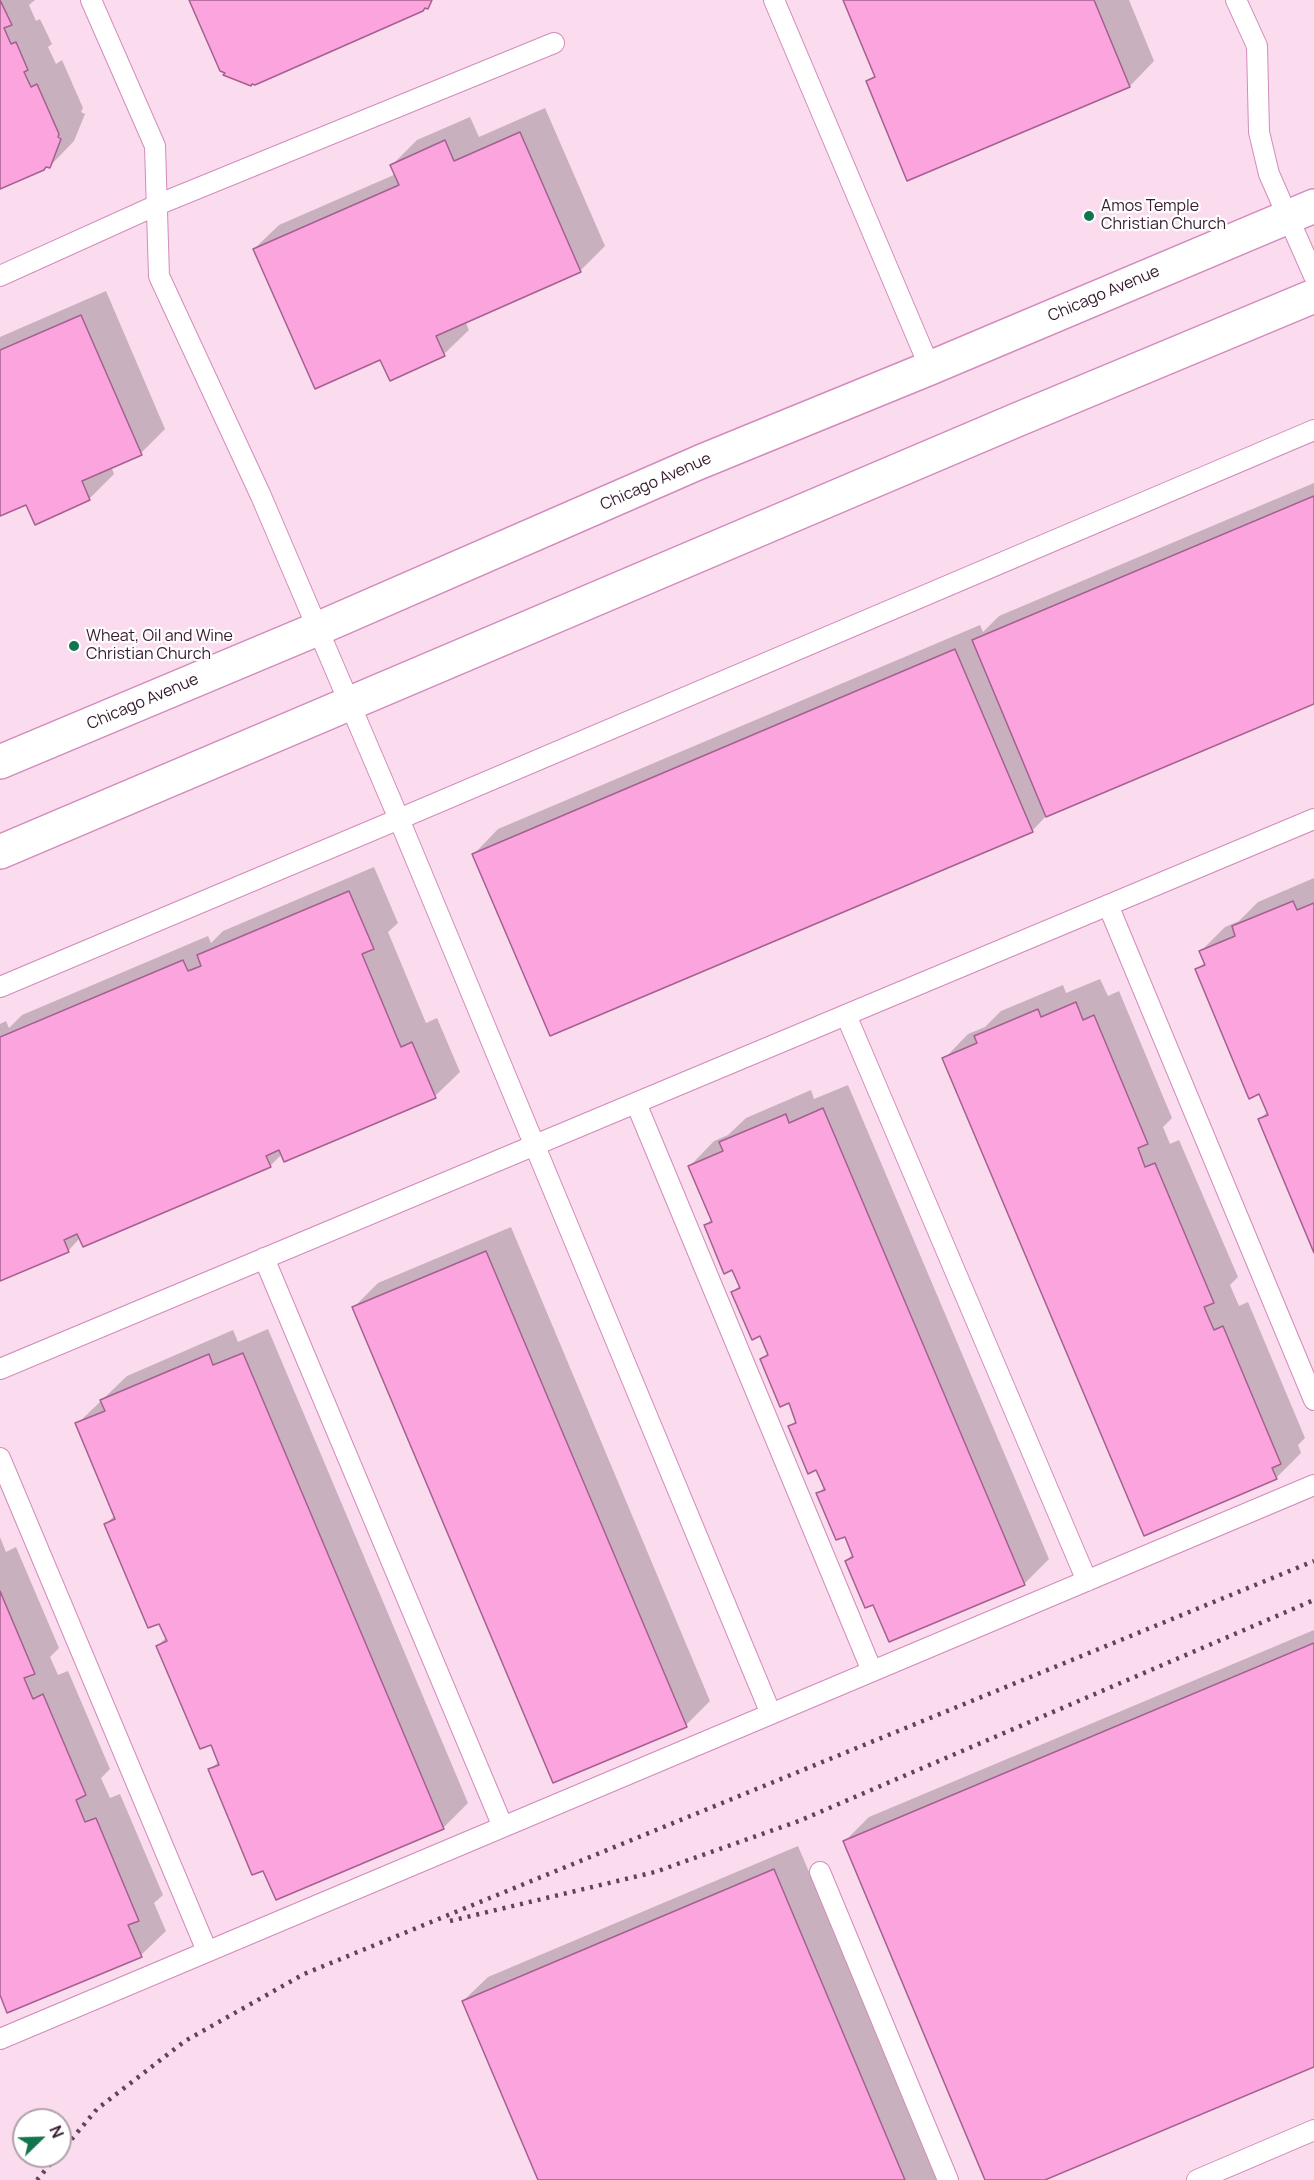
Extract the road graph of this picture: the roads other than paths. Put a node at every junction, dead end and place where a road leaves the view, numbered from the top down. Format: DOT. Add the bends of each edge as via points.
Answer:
graph roads {
  1 [pos="91,0"];
  2 [pos="774,0"];
  3 [pos="1236,0"];
  4 [pos="554,43"];
  5 [pos="156,205"];
  6 [pos="1301,211"];
  7 [pos="0,276"];
  8 [pos="1314,276"];
  9 [pos="1314,297"];
  10 [pos="930,368"];
  11 [pos="1314,430"];
  12 [pos="317,628"];
  13 [pos="350,704"];
  14 [pos="0,762"];
  15 [pos="399,819"];
  16 [pos="1314,819"];
  17 [pos="0,852"];
  18 [pos="1108,905"];
  19 [pos="0,987"];
  20 [pos="846,1015"];
  21 [pos="636,1103"];
  22 [pos="535,1145"];
  23 [pos="264,1258"];
  24 [pos="0,1369"];
  25 [pos="1314,1400"];
  26 [pos="0,1458"];
  27 [pos="1314,1485"];
  28 [pos="1087,1581"];
  29 [pos="872,1671"];
  30 [pos="771,1714"];
  31 [pos="503,1827"];
  32 [pos="820,1872"];
  33 [pos="207,1951"];
  34 [pos="0,2039"];
  35 [pos="1314,2130"];
  36 [pos="948,2180"];
  37 [pos="1197,2180"];
  1 -- 5 [label="lane" via="155,146"];
  2 -- 10 [label="lane"];
  3 -- 6 [label="lane" via="1257,46 1259,132 1269,174"];
  4 -- 5 [label="lane"];
  5 -- 7 [label="lane"];
  5 -- 12 [label="lane" via="159,276"];
  6 -- 8 [label="lane"];
  6 -- 10 [label="main road, Chicago Avenue"];
  9 -- 13 [label="main road"];
  10 -- 12 [label="main road, Chicago Avenue" via="700,462"];
  11 -- 15 [label="lane"];
  12 -- 13 [label="lane"];
  12 -- 14 [label="main road, Chicago Avenue"];
  13 -- 15 [label="lane"];
  13 -- 17 [label="main road"];
  15 -- 19 [label="lane"];
  15 -- 22 [label="lane"];
  16 -- 18 [label="lane"];
  18 -- 20 [label="lane"];
  18 -- 25 [label="lane"];
  20 -- 21 [label="lane"];
  20 -- 28 [label="lane"];
  21 -- 22 [label="lane"];
  21 -- 29 [label="lane"];
  22 -- 23 [label="lane"];
  22 -- 30 [label="lane"];
  23 -- 24 [label="lane"];
  23 -- 31 [label="lane"];
  26 -- 33 [label="lane"];
  27 -- 28 [label="lane"];
  28 -- 29 [label="lane"];
  29 -- 30 [label="lane"];
  30 -- 31 [label="lane"];
  31 -- 33 [label="lane"];
  32 -- 36 [label="lane"];
  33 -- 34 [label="lane"];
  35 -- 37 [label="lane"];
}
